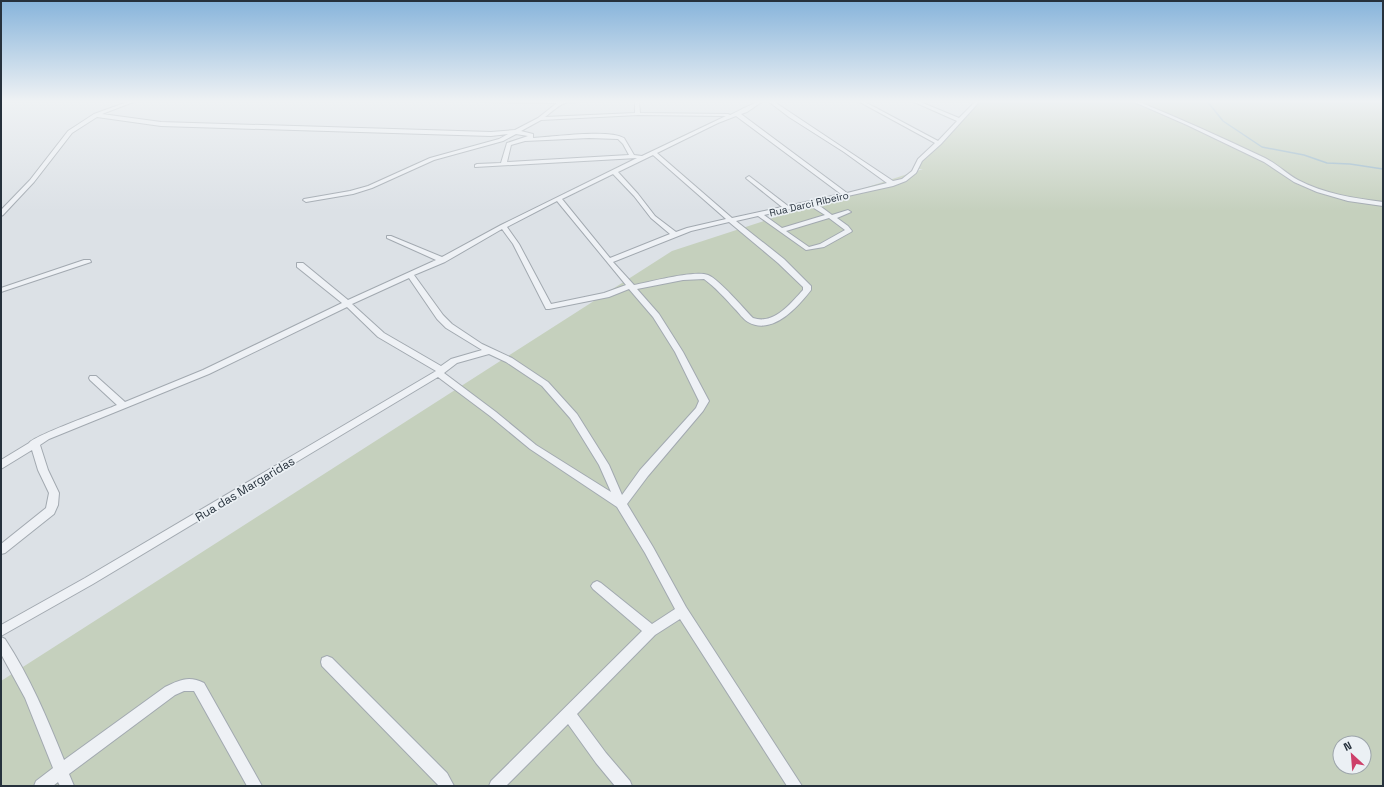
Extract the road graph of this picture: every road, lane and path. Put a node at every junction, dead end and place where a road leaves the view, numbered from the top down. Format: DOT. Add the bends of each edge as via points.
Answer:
graph roads {
  1 [pos="65,138"];
  2 [pos="506,138"];
  3 [pos="530,138"];
  4 [pos="581,138"];
  5 [pos="613,138"];
  6 [pos="684,138"];
  7 [pos="766,138"];
  8 [pos="824,138"];
  9 [pos="927,138"];
  10 [pos="944,138"];
  11 [pos="1217,138"];
  12 [pos="526,140"];
  13 [pos="495,142"];
  14 [pos="512,143"];
  15 [pos="939,144"];
  16 [pos="653,152"];
  17 [pos="644,155"];
  18 [pos="632,156"];
  19 [pos="504,164"];
  20 [pos="477,166"];
  21 [pos="614,171"];
  22 [pos="749,178"];
  23 [pos="893,184"];
  24 [pos="846,195"];
  25 [pos="558,198"];
  26 [pos="306,200"];
  27 [pos="811,203"];
  28 [pos="1383,204"];
  29 [pos="787,208"];
  30 [pos="848,212"];
  31 [pos="3,213"];
  32 [pos="760,215"];
  33 [pos="831,217"];
  34 [pos="730,220"];
  35 [pos="503,226"];
  36 [pos="780,230"];
  37 [pos="674,234"];
  38 [pos="389,237"];
  39 [pos="442,260"];
  40 [pos="610,261"];
  41 [pos="87,262"];
  42 [pos="300,265"];
  43 [pos="410,274"];
  44 [pos="632,287"];
  45 [pos="1,290"];
  46 [pos="347,304"];
  47 [pos="489,351"];
  48 [pos="440,372"];
  49 [pos="93,378"];
  50 [pos="124,406"];
  51 [pos="34,443"];
  52 [pos="1,465"];
  53 [pos="621,504"];
  54 [pos="1,550"];
  55 [pos="597,586"];
  56 [pos="682,611"];
  57 [pos="1,631"];
  58 [pos="651,631"];
  59 [pos="1,643"];
  60 [pos="327,662"];
  61 [pos="569,714"];
  62 [pos="61,771"];
  63 [pos="41,786"];
  64 [pos="67,786"];
  65 [pos="255,786"];
  66 [pos="447,786"];
  67 [pos="496,786"];
  68 [pos="624,786"];
  69 [pos="795,786"];
  1 -- 31 [label="street" via="36,177"];
  2 -- 13 [label="street"];
  3 -- 12 [label="street"];
  4 -- 12 [label="street"];
  5 -- 18 [label="street" via="623,140"];
  6 -- 16 [label="street"];
  7 -- 24 [label="street"];
  8 -- 23 [label="street"];
  9 -- 15 [label="street"];
  10 -- 15 [label="street, Rua Darci Ribeiro"];
  11 -- 28 [label="street" via="1319,191"];
  12 -- 14 [label="street"];
  13 -- 14 [label="street"];
  13 -- 26 [label="street" via="432,159 351,193"];
  14 -- 19 [label="street" via="508,144"];
  15 -- 23 [label="street, Rua Darci Ribeiro" via="920,160 910,176"];
  16 -- 17 [label="street"];
  16 -- 34 [label="street"];
  17 -- 18 [label="street"];
  17 -- 21 [label="street"];
  18 -- 19 [label="street"];
  19 -- 20 [label="street"];
  21 -- 25 [label="street"];
  21 -- 37 [label="street" via="653,217"];
  22 -- 29 [label="street"];
  23 -- 24 [label="street, Rua Darci Ribeiro"];
  24 -- 27 [label="street, Rua Darci Ribeiro"];
  25 -- 35 [label="street"];
  25 -- 40 [label="street"];
  27 -- 29 [label="street, Rua Darci Ribeiro"];
  27 -- 33 [label="street"];
  29 -- 32 [label="street, Rua Darci Ribeiro"];
  30 -- 33 [label="street"];
  32 -- 34 [label="street, Rua Darci Ribeiro"];
  32 -- 36 [label="street"];
  33 -- 36 [label="street"];
  33 -- 36 [label="street" via="849,231 816,248 804,247"];
  34 -- 37 [label="street, Rua Darci Ribeiro"];
  34 -- 44 [label="street" via="781,261 807,286 807,290 775,320 764,324 750,320 704,276"];
  35 -- 39 [label="street"];
  35 -- 44 [label="street" via="516,244 549,307"];
  37 -- 40 [label="street, Rua Darci Ribeiro"];
  38 -- 39 [label="street"];
  39 -- 43 [label="street"];
  40 -- 44 [label="street"];
  41 -- 45 [label="street"];
  42 -- 46 [label="street"];
  43 -- 46 [label="street"];
  43 -- 47 [label="street" via="440,317 469,340"];
  44 -- 53 [label="street" via="656,316 679,352 704,401"];
  46 -- 48 [label="street" via="386,338 422,358"];
  46 -- 50 [label="street" via="206,372"];
  47 -- 48 [label="street, Rua das Margaridas" via="454,361"];
  47 -- 53 [label="street" via="509,360 545,384 562,402 574,416 604,465"];
  48 -- 53 [label="street" via="533,447"];
  48 -- 57 [label="street, Rua das Margaridas"];
  49 -- 50 [label="street"];
  50 -- 51 [label="street"];
  51 -- 52 [label="street"];
  51 -- 54 [label="street" via="42,470 54,492 53,505 50,511"];
  53 -- 56 [label="street" via="650,550"];
  55 -- 58 [label="street"];
  56 -- 58 [label="street"];
  56 -- 69 [label="street"];
  58 -- 61 [label="street"];
  59 -- 62 [label="street" via="16,665 28,690"];
  60 -- 66 [label="street"];
  61 -- 67 [label="street"];
  61 -- 68 [label="street"];
  62 -- 63 [label="street"];
  62 -- 64 [label="street"];
  62 -- 65 [label="street" via="170,691 190,683 199,687"];
}
